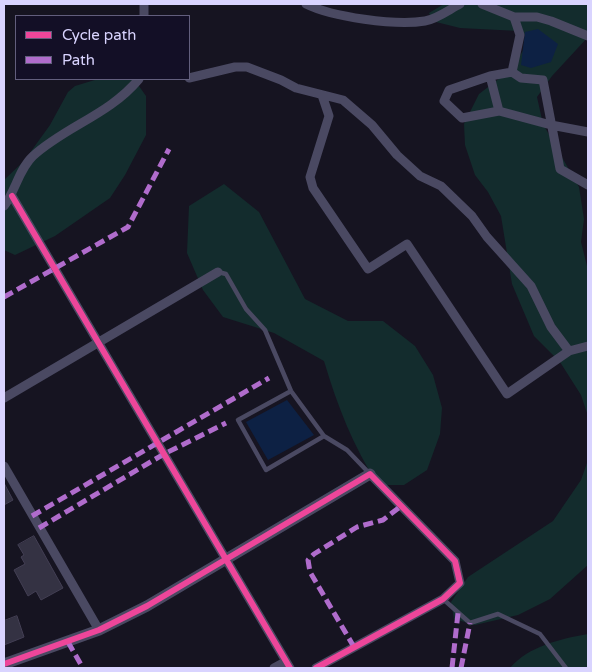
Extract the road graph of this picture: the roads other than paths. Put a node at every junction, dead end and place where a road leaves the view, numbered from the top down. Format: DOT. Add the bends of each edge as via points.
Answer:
graph roads {
  1 [pos="306,4"];
  2 [pos="460,4"];
  3 [pos="482,4"];
  4 [pos="514,17"];
  5 [pos="588,36"];
  6 [pos="512,72"];
  7 [pos="490,76"];
  8 [pos="190,78"];
  9 [pos="138,80"];
  10 [pos="322,96"];
  11 [pos="499,111"];
  12 [pos="551,125"];
  13 [pos="588,132"];
  14 [pos="588,185"];
  15 [pos="12,196"];
  16 [pos="4,206"];
  17 [pos="218,272"];
  18 [pos="99,344"];
  19 [pos="588,346"];
  20 [pos="569,351"];
  21 [pos="292,391"];
  22 [pos="4,398"];
  23 [pos="324,436"];
  24 [pos="4,466"];
  25 [pos="370,474"];
  26 [pos="227,560"];
  27 [pos="443,599"];
  28 [pos="99,630"];
  29 [pos="4,664"];
  30 [pos="288,665"];
  31 [pos="274,668"];
  32 [pos="316,668"];
  33 [pos="566,668"];
  1 -- 2 [label="street" via="322,11 384,21 426,21"];
  3 -- 4 [label="street"];
  4 -- 5 [label="street" via="537,17"];
  4 -- 6 [label="street" via="520,34"];
  6 -- 7 [label="street"];
  6 -- 12 [label="street" via="520,78 542,80"];
  7 -- 11 [label="street"];
  7 -- 11 [label="street" via="449,90 444,102 462,118"];
  8 -- 10 [label="street" via="247,67"];
  9 -- 15 [label="street" via="113,105 32,157"];
  10 -- 20 [label="street" via="343,100 372,125 396,155 420,176 441,186 472,216 531,286 552,327"];
  10 -- 20 [label="street" via="329,116 310,177 312,188 368,269 408,244 507,394"];
  11 -- 12 [label="street"];
  12 -- 13 [label="street"];
  12 -- 14 [label="street" via="560,169"];
  15 -- 16 [label="street"];
  15 -- 18 [label="street"];
  17 -- 18 [label="street"];
  17 -- 21 [label="lane" via="226,274 246,309 265,330"];
  18 -- 22 [label="street"];
  18 -- 26 [label="street"];
  19 -- 20 [label="street"];
  21 -- 23 [label="lane"];
  21 -- 23 [label="lane" via="238,420 266,470"];
  23 -- 25 [label="lane" via="347,450"];
  24 -- 28 [label="street"];
  25 -- 26 [label="street"];
  25 -- 27 [label="street" via="455,561 460,583"];
  26 -- 28 [label="street"];
  26 -- 30 [label="street"];
  27 -- 32 [label="street"];
  27 -- 33 [label="lane" via="470,623 498,614 540,634"];
  28 -- 29 [label="street"];
  30 -- 31 [label="street"];
}
